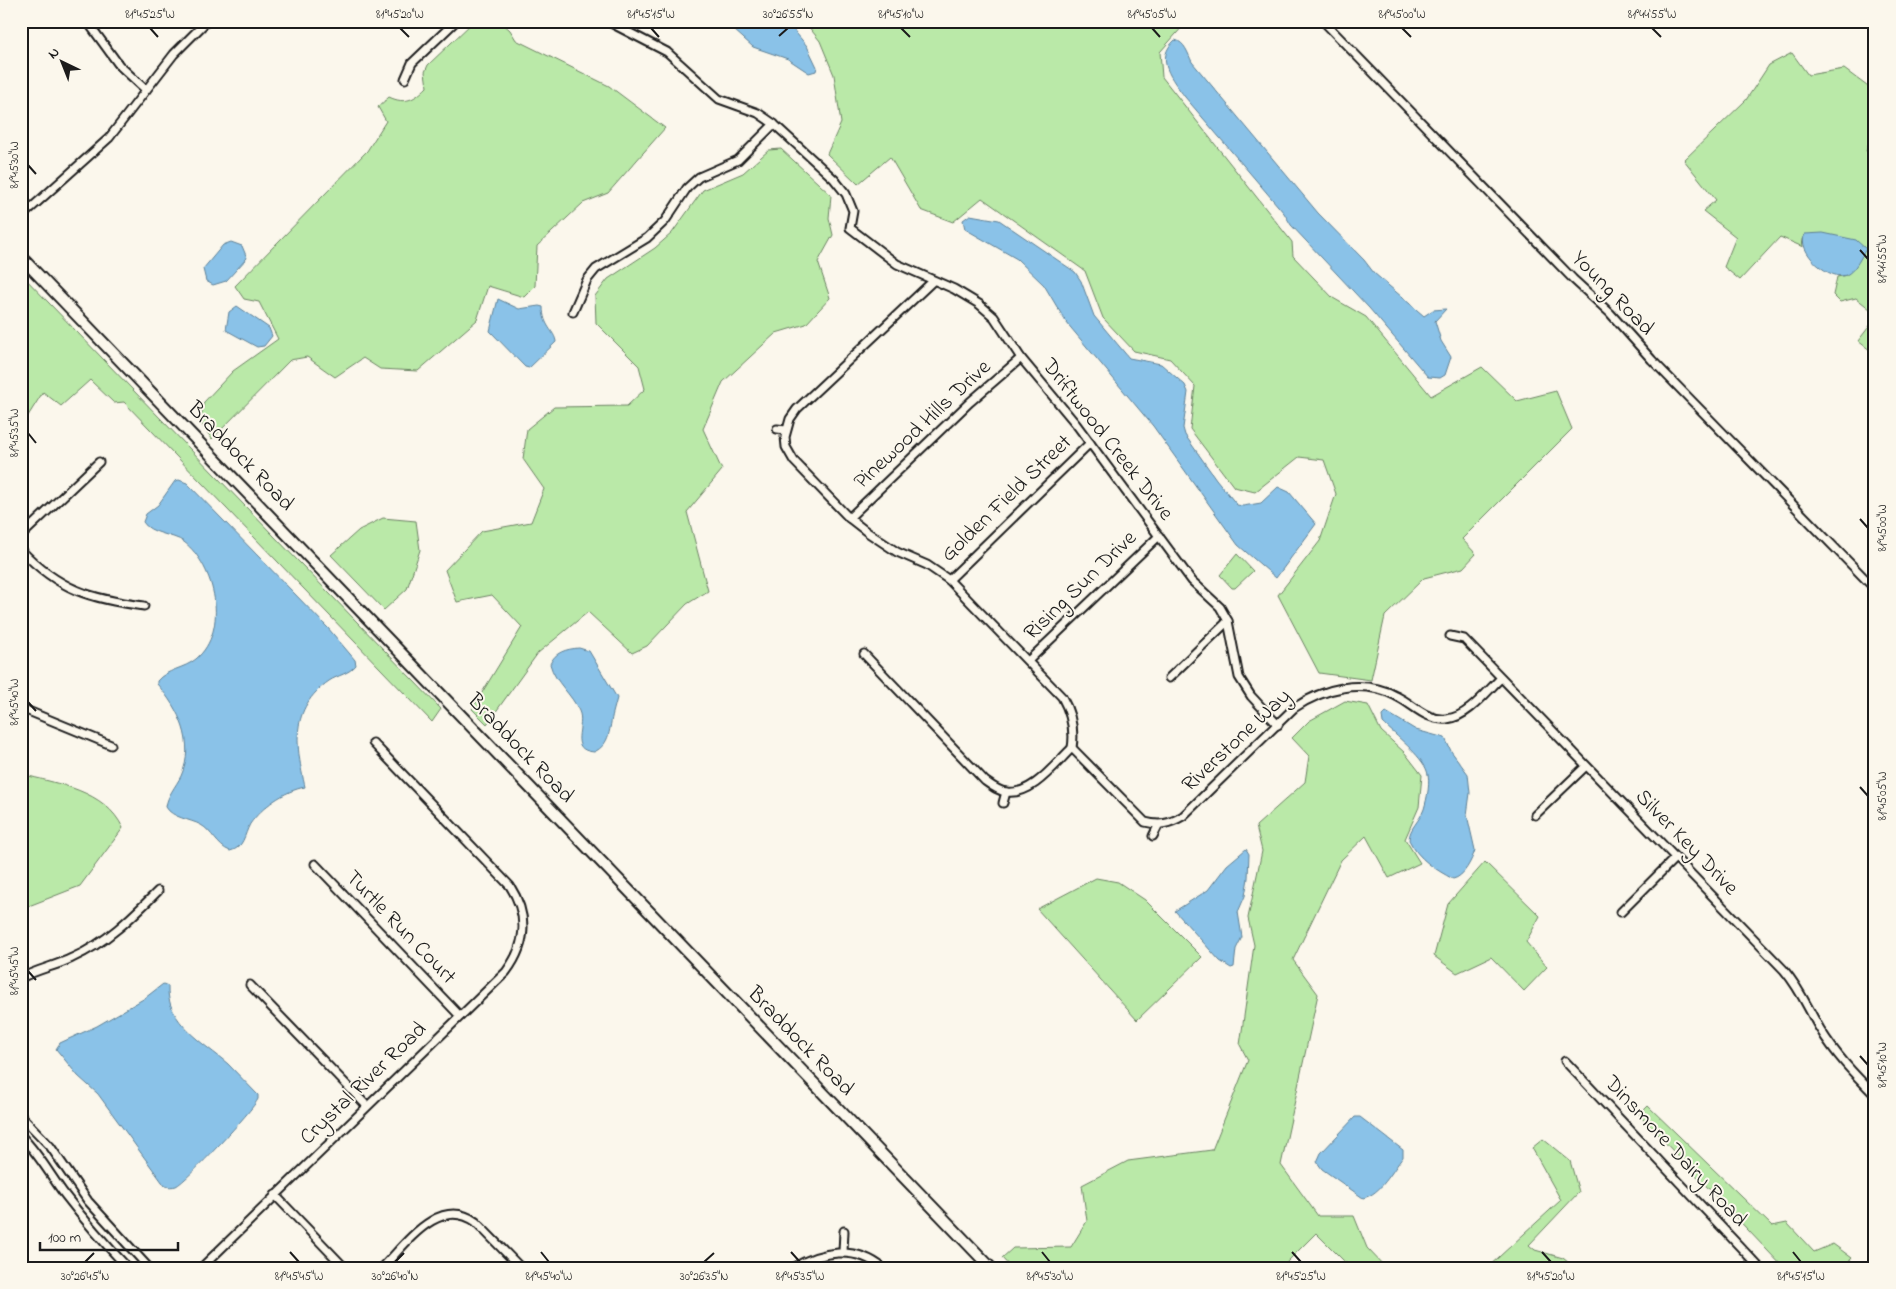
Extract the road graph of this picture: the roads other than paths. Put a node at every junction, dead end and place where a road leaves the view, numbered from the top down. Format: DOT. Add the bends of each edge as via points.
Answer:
graph roads {
  1 [pos="87,21"];
  2 [pos="207,21"];
  3 [pos="456,21"];
  4 [pos="607,21"];
  5 [pos="1325,23"];
  6 [pos="405,78"];
  7 [pos="146,90"];
  8 [pos="774,124"];
  9 [pos="21,217"];
  10 [pos="21,257"];
  11 [pos="933,281"];
  12 [pos="573,312"];
  13 [pos="1021,358"];
  14 [pos="777,429"];
  15 [pos="786,430"];
  16 [pos="1090,443"];
  17 [pos="99,462"];
  18 [pos="849,518"];
  19 [pos="21,536"];
  20 [pos="1159,536"];
  21 [pos="21,550"];
  22 [pos="949,580"];
  23 [pos="1875,589"];
  24 [pos="144,606"];
  25 [pos="1228,621"];
  26 [pos="1450,636"];
  27 [pos="864,654"];
  28 [pos="1028,661"];
  29 [pos="1169,678"];
  30 [pos="1501,678"];
  31 [pos="21,708"];
  32 [pos="1278,725"];
  33 [pos="373,743"];
  34 [pos="111,745"];
  35 [pos="1072,748"];
  36 [pos="1586,766"];
  37 [pos="1006,792"];
  38 [pos="1003,803"];
  39 [pos="1535,815"];
  40 [pos="1158,826"];
  41 [pos="1153,836"];
  42 [pos="1675,858"];
  43 [pos="315,864"];
  44 [pos="158,891"];
  45 [pos="1621,912"];
  46 [pos="21,978"];
  47 [pos="250,985"];
  48 [pos="460,1016"];
  49 [pos="1564,1061"];
  50 [pos="1875,1095"];
  51 [pos="366,1106"];
  52 [pos="21,1116"];
  53 [pos="35,1130"];
  54 [pos="22,1140"];
  55 [pos="275,1195"];
  56 [pos="844,1231"];
  57 [pos="843,1252"];
  58 [pos="128,1268"];
  59 [pos="149,1268"];
  60 [pos="200,1268"];
  61 [pos="345,1268"];
  62 [pos="382,1268"];
  63 [pos="521,1268"];
  64 [pos="793,1268"];
  65 [pos="883,1268"];
  66 [pos="991,1268"];
  67 [pos="1760,1268"];
  1 -- 7 [label="street" via="119,66"];
  2 -- 7 [label="street" via="174,54"];
  3 -- 6 [label="street" via="412,63"];
  4 -- 8 [label="street" via="667,52 719,99 758,113"];
  5 -- 23 [label="street, Young Road"];
  7 -- 9 [label="street" via="109,138"];
  8 -- 11 [label="street, Driftwood Creek Drive" via="846,194 853,212 850,228 897,264"];
  8 -- 12 [label="street" via="738,160 712,170 693,183 665,221 647,238 596,269 587,280"];
  10 -- 66 [label="street, Braddock Road"];
  11 -- 13 [label="street, Driftwood Creek Drive" via="962,294 994,317"];
  11 -- 15 [label="street" via="798,410"];
  13 -- 16 [label="street, Driftwood Creek Drive"];
  13 -- 18 [label="street, Pinewood Hills Drive" via="970,402"];
  14 -- 15 [label="street"];
  15 -- 18 [label="street" via="786,447 794,461"];
  16 -- 20 [label="street, Driftwood Creek Drive"];
  16 -- 22 [label="street, Golden Field Street"];
  17 -- 19 [label="street"];
  18 -- 22 [label="street" via="896,552 926,565"];
  20 -- 25 [label="street, Driftwood Creek Drive" via="1192,581 1220,607"];
  20 -- 28 [label="street, Rising Sun Drive"];
  21 -- 24 [label="street" via="36,566 70,588 103,600"];
  22 -- 28 [label="street"];
  25 -- 29 [label="street"];
  25 -- 32 [label="street, Driftwood Creek Drive" via="1239,677 1251,696"];
  26 -- 30 [label="street, Silver Key Drive" via="1464,640"];
  27 -- 37 [label="street" via="985,781"];
  28 -- 35 [label="street" via="1062,697 1070,711 1074,736"];
  30 -- 32 [label="street, Riverstone Way" via="1471,707 1448,719 1433,718 1419,712 1395,695 1368,687 1340,687 1311,696"];
  30 -- 36 [label="street, Silver Key Drive"];
  31 -- 34 [label="street"];
  32 -- 40 [label="street, Riverstone Way" via="1183,816"];
  33 -- 48 [label="street, Crystal River Road" via="518,898 524,937 516,959"];
  35 -- 37 [label="street" via="1033,785 1020,792"];
  35 -- 40 [label="street" via="1134,814"];
  36 -- 39 [label="street"];
  36 -- 42 [label="street, Silver Key Drive"];
  37 -- 38 [label="street"];
  40 -- 41 [label="street"];
  42 -- 45 [label="street"];
  42 -- 50 [label="street, Silver Key Drive" via="1800,989 1840,1060"];
  43 -- 48 [label="street, Turtle Run Court"];
  44 -- 46 [label="street" via="122,926 90,949"];
  47 -- 51 [label="street"];
  48 -- 51 [label="street, Crystal River Road"];
  49 -- 67 [label="street, Dinsmore Dairy Road"];
  51 -- 55 [label="street, Crystal River Road"];
  52 -- 53 [label="street"];
  53 -- 54 [label="street"];
  53 -- 59 [label="street" via="88,1201"];
  54 -- 58 [label="street" via="41,1158 63,1193"];
  55 -- 60 [label="street, Crystal River Road"];
  55 -- 61 [label="street"];
  56 -- 57 [label="street"];
  57 -- 64 [label="street" via="813,1257"];
  57 -- 65 [label="street" via="860,1256"];
  62 -- 63 [label="street" via="429,1222 447,1213 468,1216"];
}
